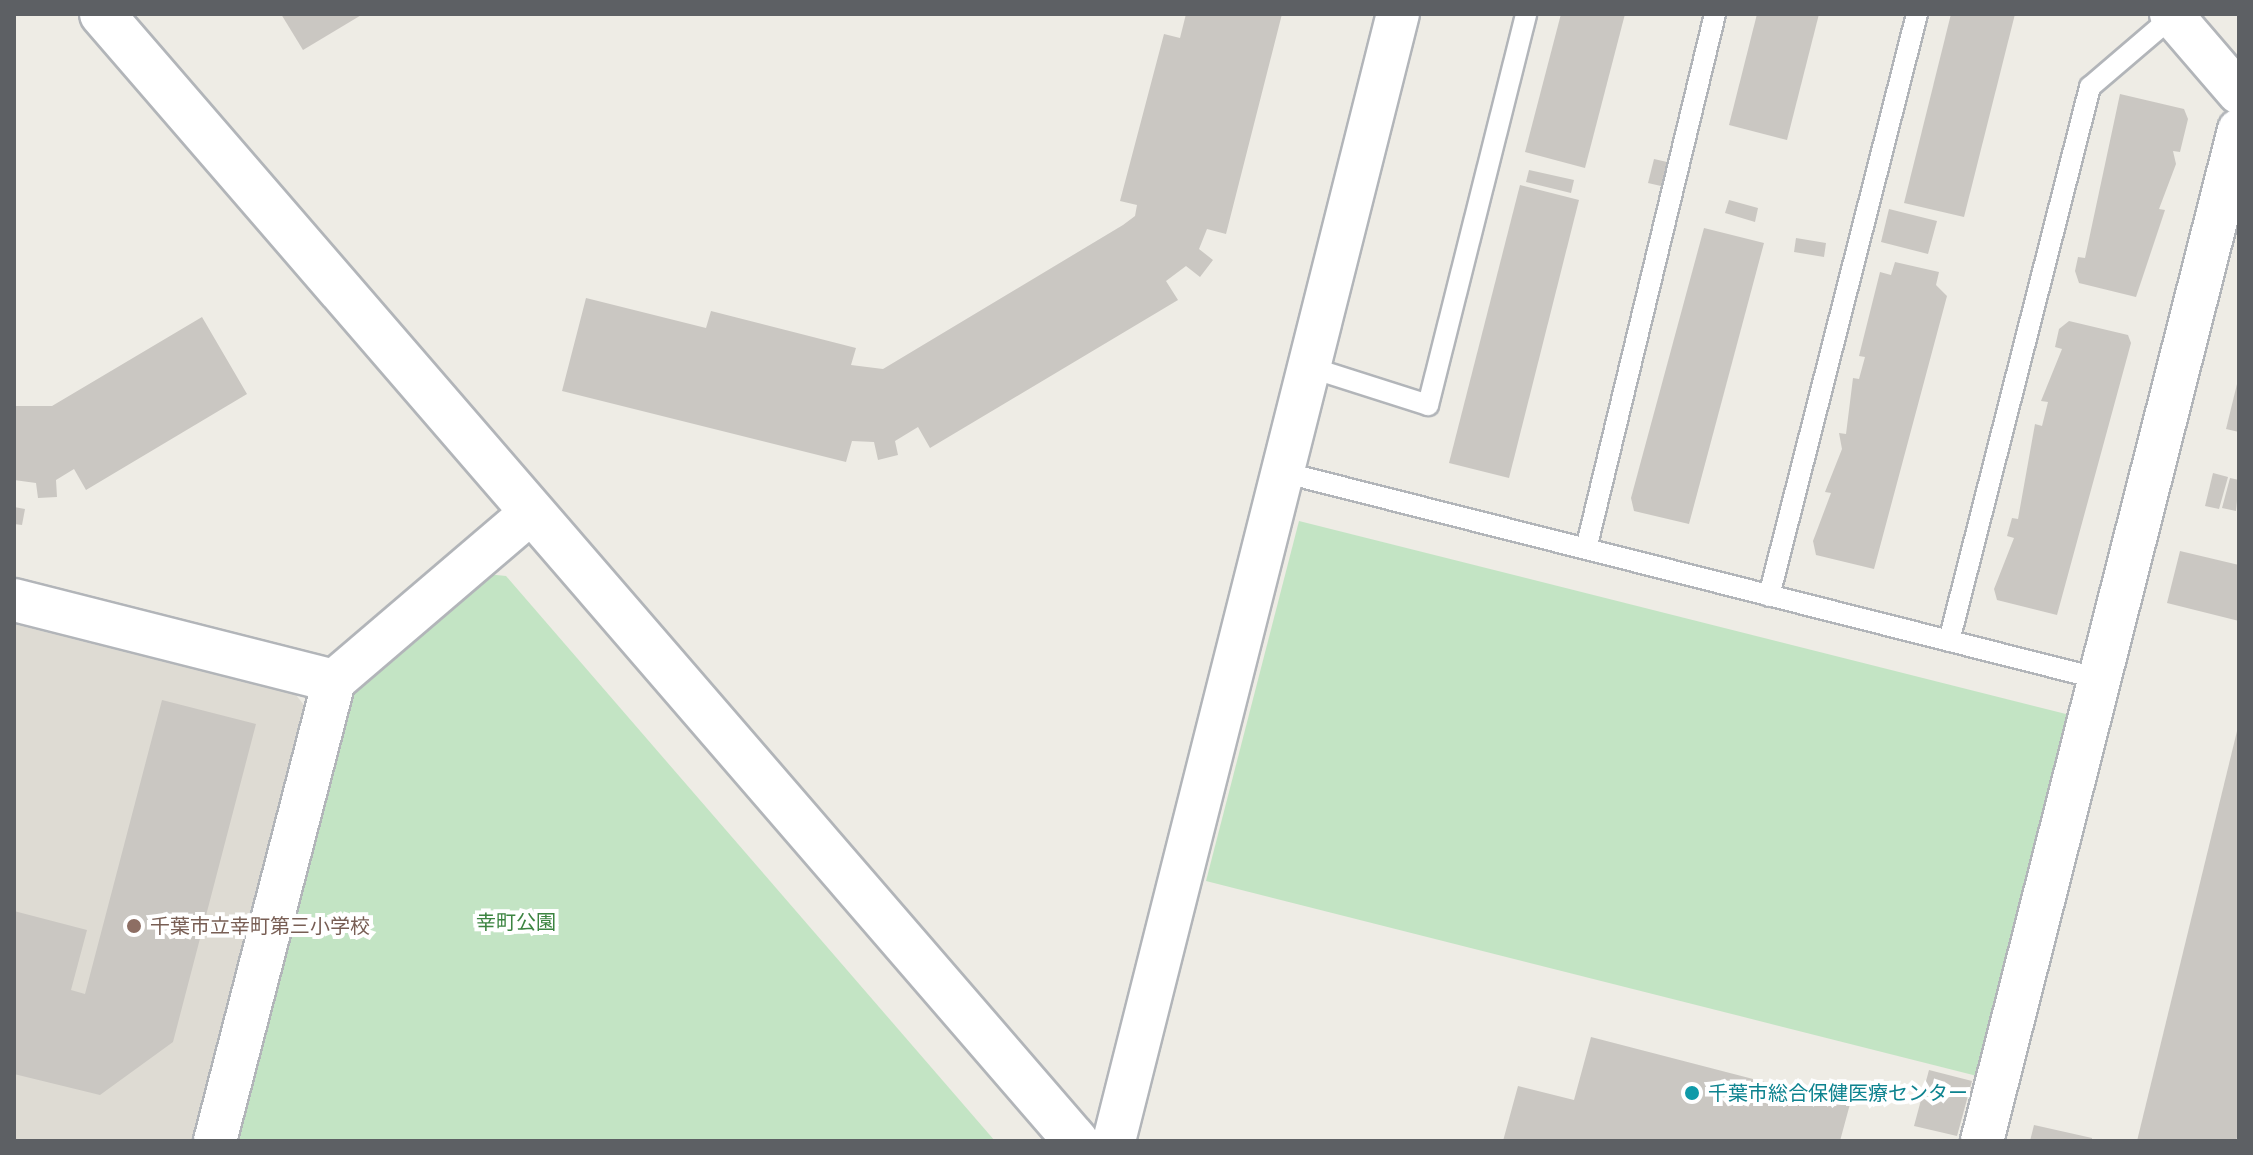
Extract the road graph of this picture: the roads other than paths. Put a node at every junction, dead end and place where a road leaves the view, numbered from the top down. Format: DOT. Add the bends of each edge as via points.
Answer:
graph roads {
  1 [pos="102,14"];
  2 [pos="1398,14"];
  3 [pos="1526,14"];
  4 [pos="1715,14"];
  5 [pos="1917,14"];
  6 [pos="2172,15"];
  7 [pos="2239,93"];
  8 [pos="2239,130"];
  9 [pos="1309,367"];
  10 [pos="1282,472"];
  11 [pos="531,513"];
  12 [pos="1586,549"];
  13 [pos="1769,596"];
  14 [pos="14,600"];
  15 [pos="1949,641"];
  16 [pos="2100,679"];
  17 [pos="334,681"];
  18 [pos="215,1141"];
  19 [pos="1076,1141"];
  20 [pos="1114,1141"];
  21 [pos="1982,1141"];
  1 -- 11 [label="street"];
  2 -- 9 [label="street"];
  3 -- 9 [label="lane" via="1428,405"];
  4 -- 12 [label="lane"];
  5 -- 13 [label="lane"];
  6 -- 7 [label="street"];
  6 -- 15 [label="lane" via="2090,87"];
  8 -- 16 [label="street"];
  9 -- 10 [label="street"];
  10 -- 12 [label="lane"];
  10 -- 20 [label="street"];
  11 -- 17 [label="street"];
  11 -- 19 [label="street"];
  12 -- 13 [label="lane"];
  13 -- 15 [label="lane"];
  14 -- 17 [label="street"];
  15 -- 16 [label="lane"];
  16 -- 21 [label="street"];
  17 -- 18 [label="street"];
}
